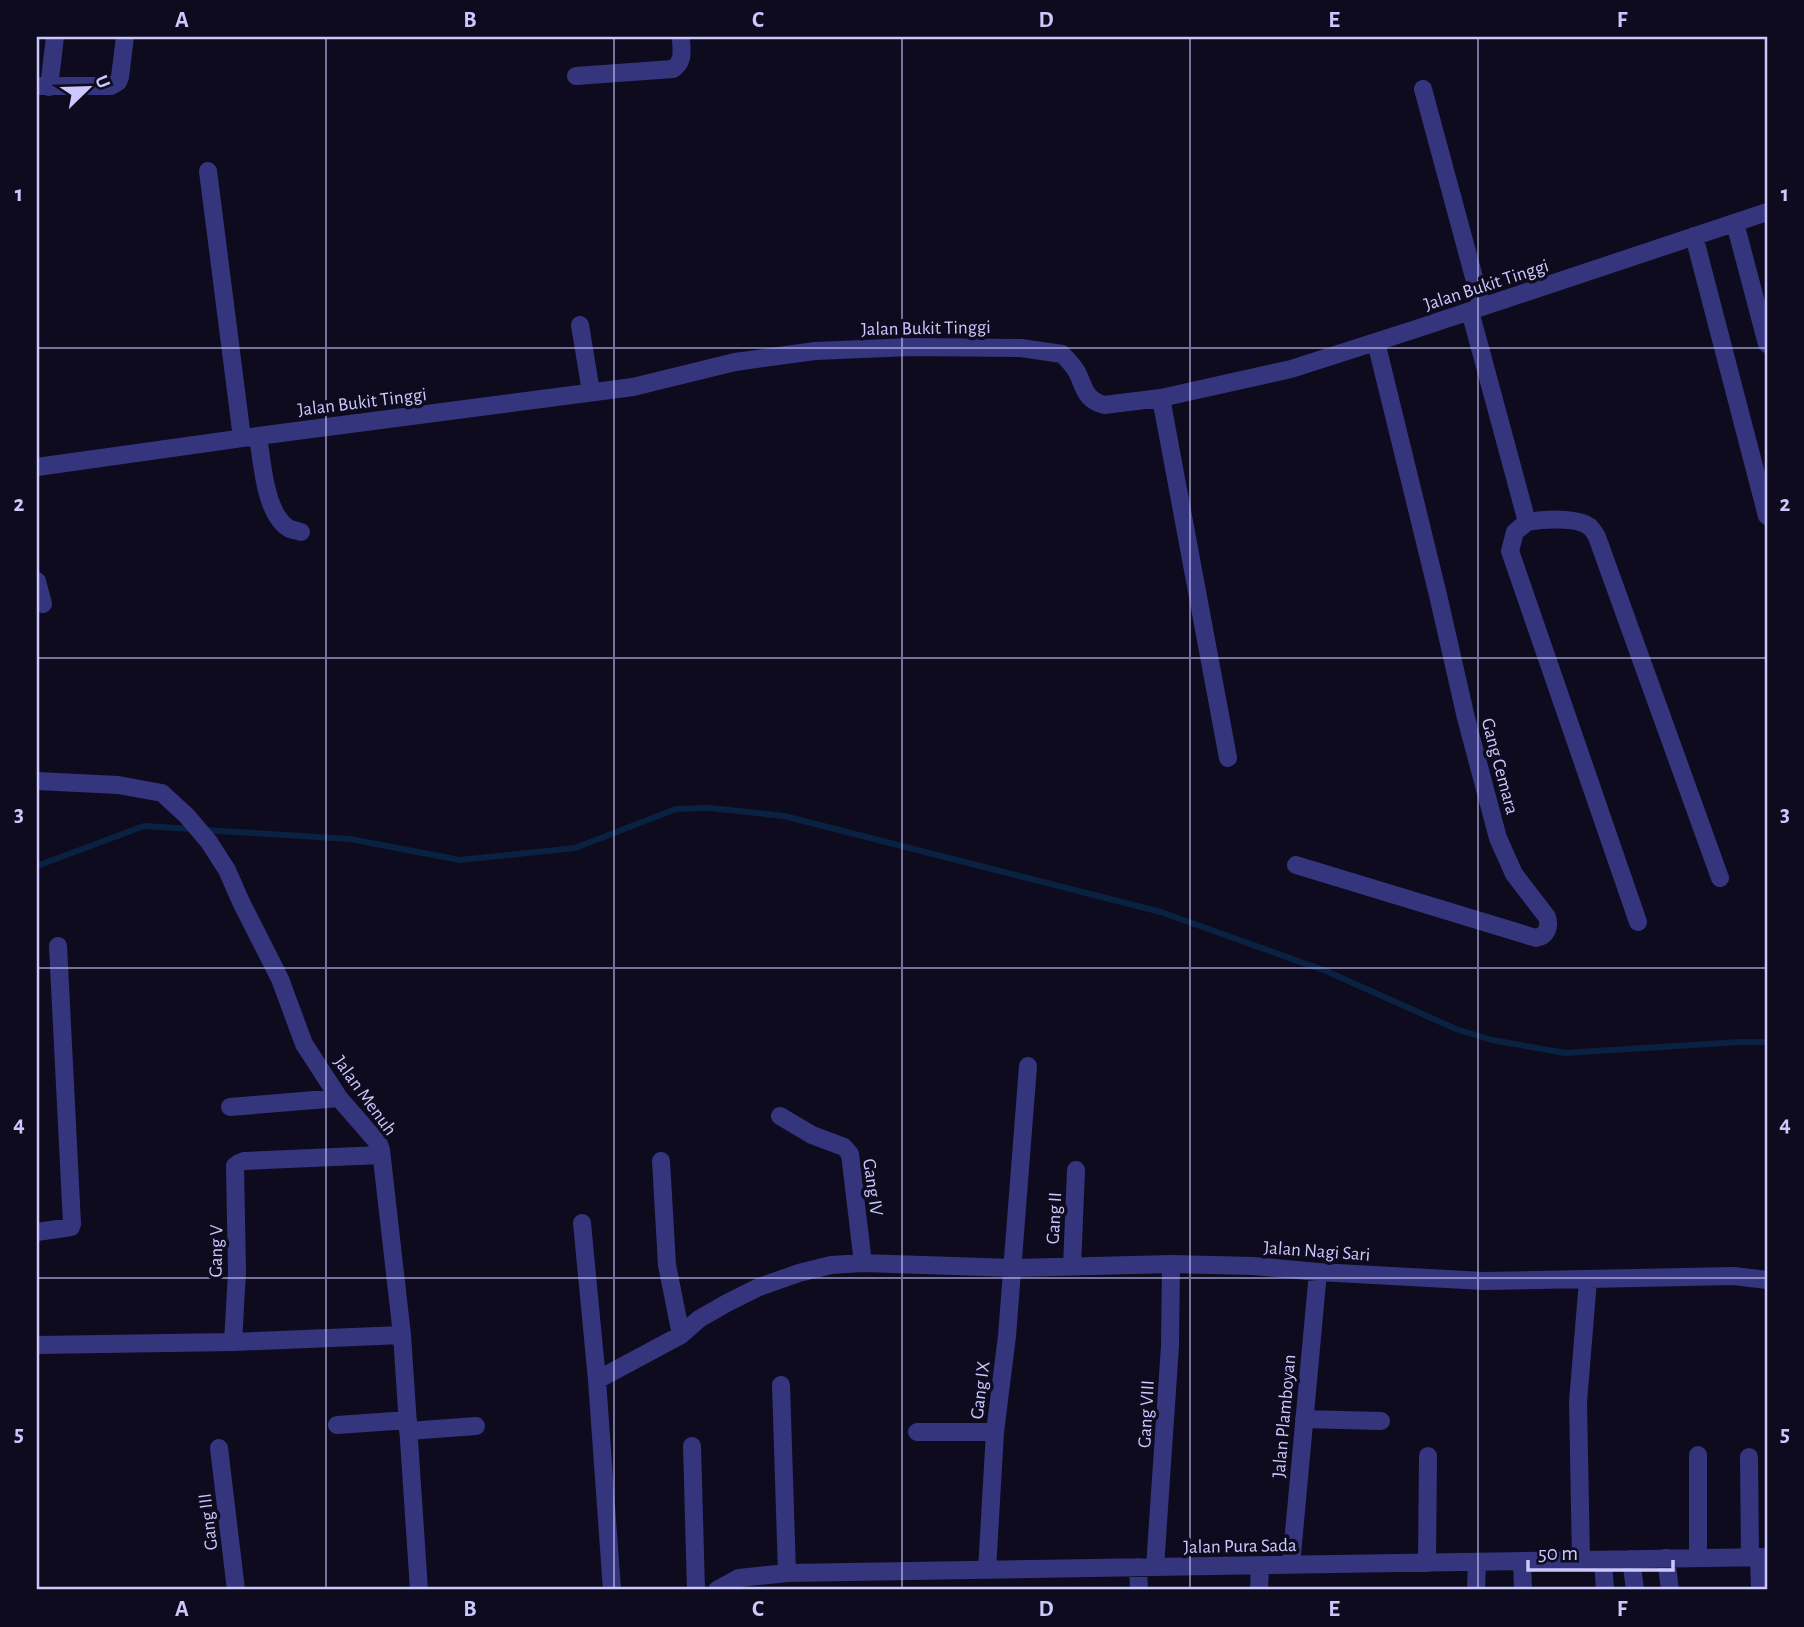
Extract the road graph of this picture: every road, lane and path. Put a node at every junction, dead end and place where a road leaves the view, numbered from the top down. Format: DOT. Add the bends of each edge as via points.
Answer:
graph roads {
  1 [pos="55,37"];
  2 [pos="125,37"];
  3 [pos="681,37"];
  4 [pos="576,76"];
  5 [pos="43,87"];
  6 [pos="1423,89"];
  7 [pos="208,171"];
  8 [pos="1767,212"];
  9 [pos="1735,223"];
  10 [pos="1694,236"];
  11 [pos="1476,309"];
  12 [pos="580,326"];
  13 [pos="1376,342"];
  14 [pos="1767,344"];
  15 [pos="591,392"];
  16 [pos="1161,398"];
  17 [pos="250,437"];
  18 [pos="37,467"];
  19 [pos="1767,516"];
  20 [pos="1527,522"];
  21 [pos="301,532"];
  22 [pos="37,582"];
  23 [pos="43,604"];
  24 [pos="1228,758"];
  25 [pos="37,781"];
  26 [pos="1296,864"];
  27 [pos="1720,878"];
  28 [pos="1638,922"];
  29 [pos="58,946"];
  30 [pos="1028,1066"];
  31 [pos="339,1098"];
  32 [pos="230,1107"];
  33 [pos="780,1116"];
  34 [pos="381,1155"];
  35 [pos="661,1161"];
  36 [pos="1076,1170"];
  37 [pos="582,1223"];
  38 [pos="37,1232"];
  39 [pos="863,1263"];
  40 [pos="1171,1264"];
  41 [pos="1072,1267"];
  42 [pos="1013,1268"];
  43 [pos="1318,1272"];
  44 [pos="1588,1280"];
  45 [pos="1767,1280"];
  46 [pos="402,1335"];
  47 [pos="681,1335"];
  48 [pos="233,1342"];
  49 [pos="37,1345"];
  50 [pos="597,1380"];
  51 [pos="781,1385"];
  52 [pos="1304,1419"];
  53 [pos="1381,1421"];
  54 [pos="337,1425"];
  55 [pos="408,1425"];
  56 [pos="476,1426"];
  57 [pos="918,1432"];
  58 [pos="995,1432"];
  59 [pos="692,1446"];
  60 [pos="219,1448"];
  61 [pos="1698,1455"];
  62 [pos="1428,1456"];
  63 [pos="1749,1457"];
  64 [pos="1000,1469"];
  65 [pos="1759,1557"];
  66 [pos="1666,1558"];
  67 [pos="1698,1558"];
  68 [pos="1631,1559"];
  69 [pos="1581,1560"];
  70 [pos="1603,1560"];
  71 [pos="1522,1561"];
  72 [pos="1477,1562"];
  73 [pos="986,1563"];
  74 [pos="1427,1563"];
  75 [pos="1291,1565"];
  76 [pos="1260,1566"];
  77 [pos="1147,1567"];
  78 [pos="787,1573"];
  79 [pos="236,1590"];
  80 [pos="419,1590"];
  81 [pos="612,1590"];
  82 [pos="696,1590"];
  83 [pos="718,1590"];
  84 [pos="1139,1590"];
  85 [pos="1259,1590"];
  86 [pos="1476,1590"];
  87 [pos="1523,1590"];
  88 [pos="1605,1590"];
  89 [pos="1635,1590"];
  90 [pos="1670,1590"];
  91 [pos="1760,1590"];
  1 -- 5 [label="street"];
  2 -- 5 [label="street" via="118,82 111,86"];
  3 -- 4 [label="street" via="680,64 673,69"];
  6 -- 11 [label="street"];
  7 -- 17 [label="street"];
  8 -- 9 [label="street, Jalan Bukit Tinggi"];
  9 -- 10 [label="street, Jalan Bukit Tinggi"];
  9 -- 14 [label="street"];
  10 -- 11 [label="street, Jalan Bukit Tinggi"];
  10 -- 19 [label="street"];
  11 -- 13 [label="street, Jalan Bukit Tinggi"];
  11 -- 20 [label="street"];
  12 -- 15 [label="street"];
  13 -- 16 [label="street, Jalan Bukit Tinggi" via="1291,369"];
  13 -- 26 [label="street, Gang Cemara" via="1498,838 1514,874 1549,925 1536,938"];
  15 -- 16 [label="street, Jalan Bukit Tinggi" via="633,387 735,362 815,351 1021,348 1062,354 1095,402 1104,405"];
  15 -- 17 [label="street, Jalan Bukit Tinggi"];
  16 -- 24 [label="street"];
  17 -- 18 [label="street, Jalan Bukit Tinggi"];
  17 -- 21 [label="street" via="276,514 290,529"];
  20 -- 27 [label="street" via="1579,523 1589,526 1597,537"];
  20 -- 28 [label="street" via="1515,532 1510,551"];
  22 -- 23 [label="street"];
  25 -- 31 [label="street, Jalan Menuh" via="118,785 162,793 187,816 227,870 280,979 304,1044"];
  29 -- 38 [label="street" via="72,1224"];
  30 -- 42 [label="street, Gang IX"];
  31 -- 32 [label="street"];
  31 -- 34 [label="street, Jalan Menuh" via="379,1144"];
  33 -- 39 [label="street, Gang IV" via="850,1154"];
  34 -- 46 [label="street, Jalan Menuh"];
  34 -- 48 [label="street, Gang V" via="244,1161 236,1166"];
  35 -- 47 [label="street" via="667,1265"];
  36 -- 41 [label="street, Gang II"];
  37 -- 50 [label="street"];
  39 -- 42 [label="street, Jalan Nagi Sari"];
  39 -- 47 [label="street, Jalan Nagi Sari" via="831,1265 759,1287"];
  40 -- 41 [label="street, Jalan Nagi Sari"];
  40 -- 43 [label="street, Jalan Nagi Sari"];
  40 -- 77 [label="street, Gang VIII" via="1170,1346"];
  41 -- 42 [label="street, Jalan Nagi Sari"];
  42 -- 58 [label="street, Gang IX"];
  43 -- 44 [label="street, Jalan Nagi Sari" via="1484,1281"];
  43 -- 52 [label="street, Jalan Plamboyan"];
  44 -- 45 [label="street, Jalan Nagi Sari" via="1734,1276"];
  44 -- 69 [label="street" via="1578,1402"];
  46 -- 48 [label="street"];
  46 -- 55 [label="street, Jalan Menuh"];
  47 -- 50 [label="street, Jalan Nagi Sari"];
  48 -- 49 [label="street"];
  50 -- 81 [label="street"];
  51 -- 78 [label="street"];
  52 -- 53 [label="street"];
  52 -- 75 [label="street, Jalan Plamboyan"];
  54 -- 55 [label="street"];
  55 -- 56 [label="street"];
  55 -- 80 [label="street, Jalan Menuh"];
  57 -- 58 [label="street"];
  58 -- 73 [label="street, Gang IX"];
  59 -- 82 [label="street"];
  60 -- 79 [label="street, Gang III"];
  61 -- 67 [label="street"];
  62 -- 74 [label="street"];
  63 -- 65 [label="street"];
  64 -- 73 [label="street"];
  65 -- 67 [label="street, Jalan Pura Sada"];
  65 -- 91 [label="street"];
  66 -- 67 [label="street, Jalan Pura Sada"];
  66 -- 68 [label="street, Jalan Pura Sada"];
  66 -- 90 [label="street"];
  68 -- 70 [label="street, Jalan Pura Sada"];
  68 -- 89 [label="street"];
  69 -- 70 [label="street, Jalan Pura Sada"];
  69 -- 71 [label="street, Jalan Pura Sada"];
  70 -- 88 [label="street"];
  71 -- 72 [label="street, Jalan Pura Sada"];
  71 -- 87 [label="street"];
  72 -- 74 [label="street, Jalan Pura Sada"];
  72 -- 86 [label="street"];
  73 -- 77 [label="street, Jalan Pura Sada"];
  73 -- 78 [label="street, Jalan Pura Sada"];
  74 -- 75 [label="street, Jalan Pura Sada"];
  75 -- 76 [label="street, Jalan Pura Sada"];
  76 -- 77 [label="street, Jalan Pura Sada"];
  76 -- 85 [label="street"];
  77 -- 84 [label="street, Gang VIII"];
  78 -- 83 [label="street, Jalan Pura Sada" via="739,1578"];
}
